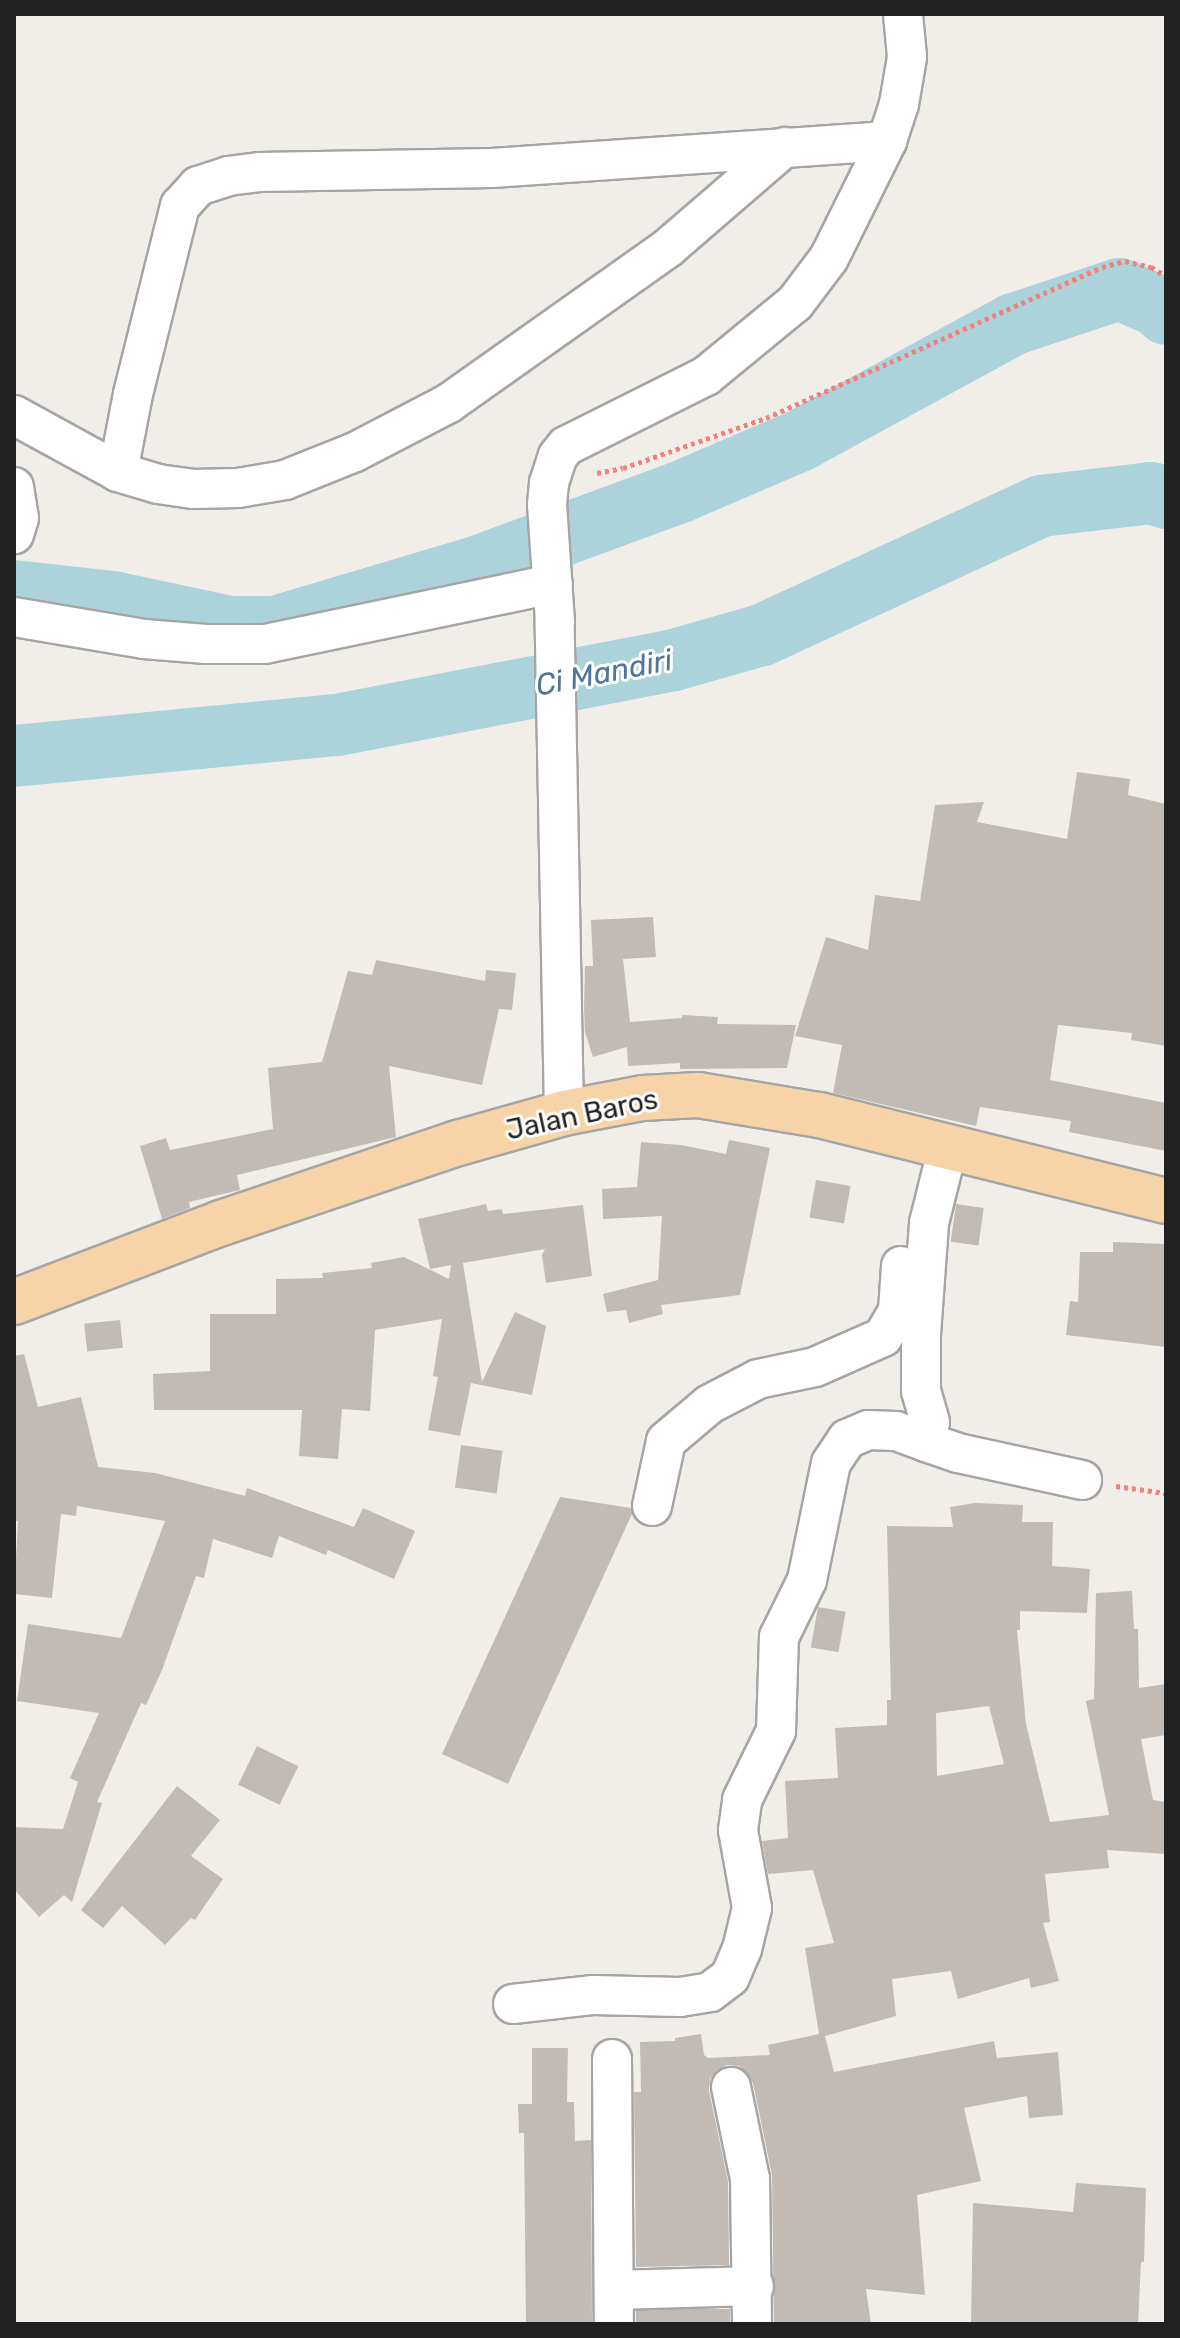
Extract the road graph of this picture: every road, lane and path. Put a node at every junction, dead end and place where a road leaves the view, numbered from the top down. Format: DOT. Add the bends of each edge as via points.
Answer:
graph roads {
  1 [pos="903,14"];
  2 [pos="887,141"];
  3 [pos="785,147"];
  4 [pos="1166,276"];
  5 [pos="14,415"];
  6 [pos="118,472"];
  7 [pos="14,487"];
  8 [pos="548,494"];
  9 [pos="14,534"];
  10 [pos="551,569"];
  11 [pos="14,617"];
  12 [pos="564,1113"];
  13 [pos="937,1144"];
  14 [pos="1166,1201"];
  15 [pos="14,1302"];
  16 [pos="926,1442"];
  17 [pos="1082,1480"];
  18 [pos="1166,1493"];
  19 [pos="652,1506"];
  20 [pos="513,2004"];
  21 [pos="612,2059"];
  22 [pos="731,2087"];
  23 [pos="754,2286"];
  24 [pos="615,2307"];
  25 [pos="752,2324"];
  1 -- 2 [label="street" via="907,57"];
  2 -- 3 [label="street"];
  2 -- 8 [label="street" via="842,234 795,303 706,376 566,446"];
  3 -- 6 [label="street" via="669,247 449,403 355,452 285,480 238,488 193,489"];
  3 -- 6 [label="street" via="492,168 259,172 198,186 180,206"];
  4 -- 8 [label="path" via="1125,261 1102,267 766,418"];
  5 -- 6 [label="street"];
  7 -- 9 [label="street" via="19,518"];
  8 -- 10 [label="street"];
  10 -- 11 [label="street" via="265,644 144,639"];
  10 -- 12 [label="street"];
  12 -- 13 [label="main road, Jalan Baros" via="643,1098 698,1095 819,1115"];
  12 -- 15 [label="main road, Jalan Baros" via="221,1223"];
  13 -- 14 [label="main road, Jalan Baros"];
  13 -- 16 [label="street" via="921,1335 921,1391 930,1422"];
  13 -- 19 [label="street" via="901,1269 898,1311 883,1337 815,1367 758,1379 710,1404 666,1441"];
  16 -- 17 [label="street"];
  16 -- 20 [label="street" via="896,1431 868,1430 847,1439 831,1463 807,1580 779,1637 776,1731 742,1800 738,1830 752,1908 730,1977 710,1992 680,1997 593,1995"];
  17 -- 18 [label="path"];
  21 -- 24 [label="street"];
  22 -- 23 [label="street" via="750,2179"];
  23 -- 24 [label="street"];
  23 -- 25 [label="street"];
}
